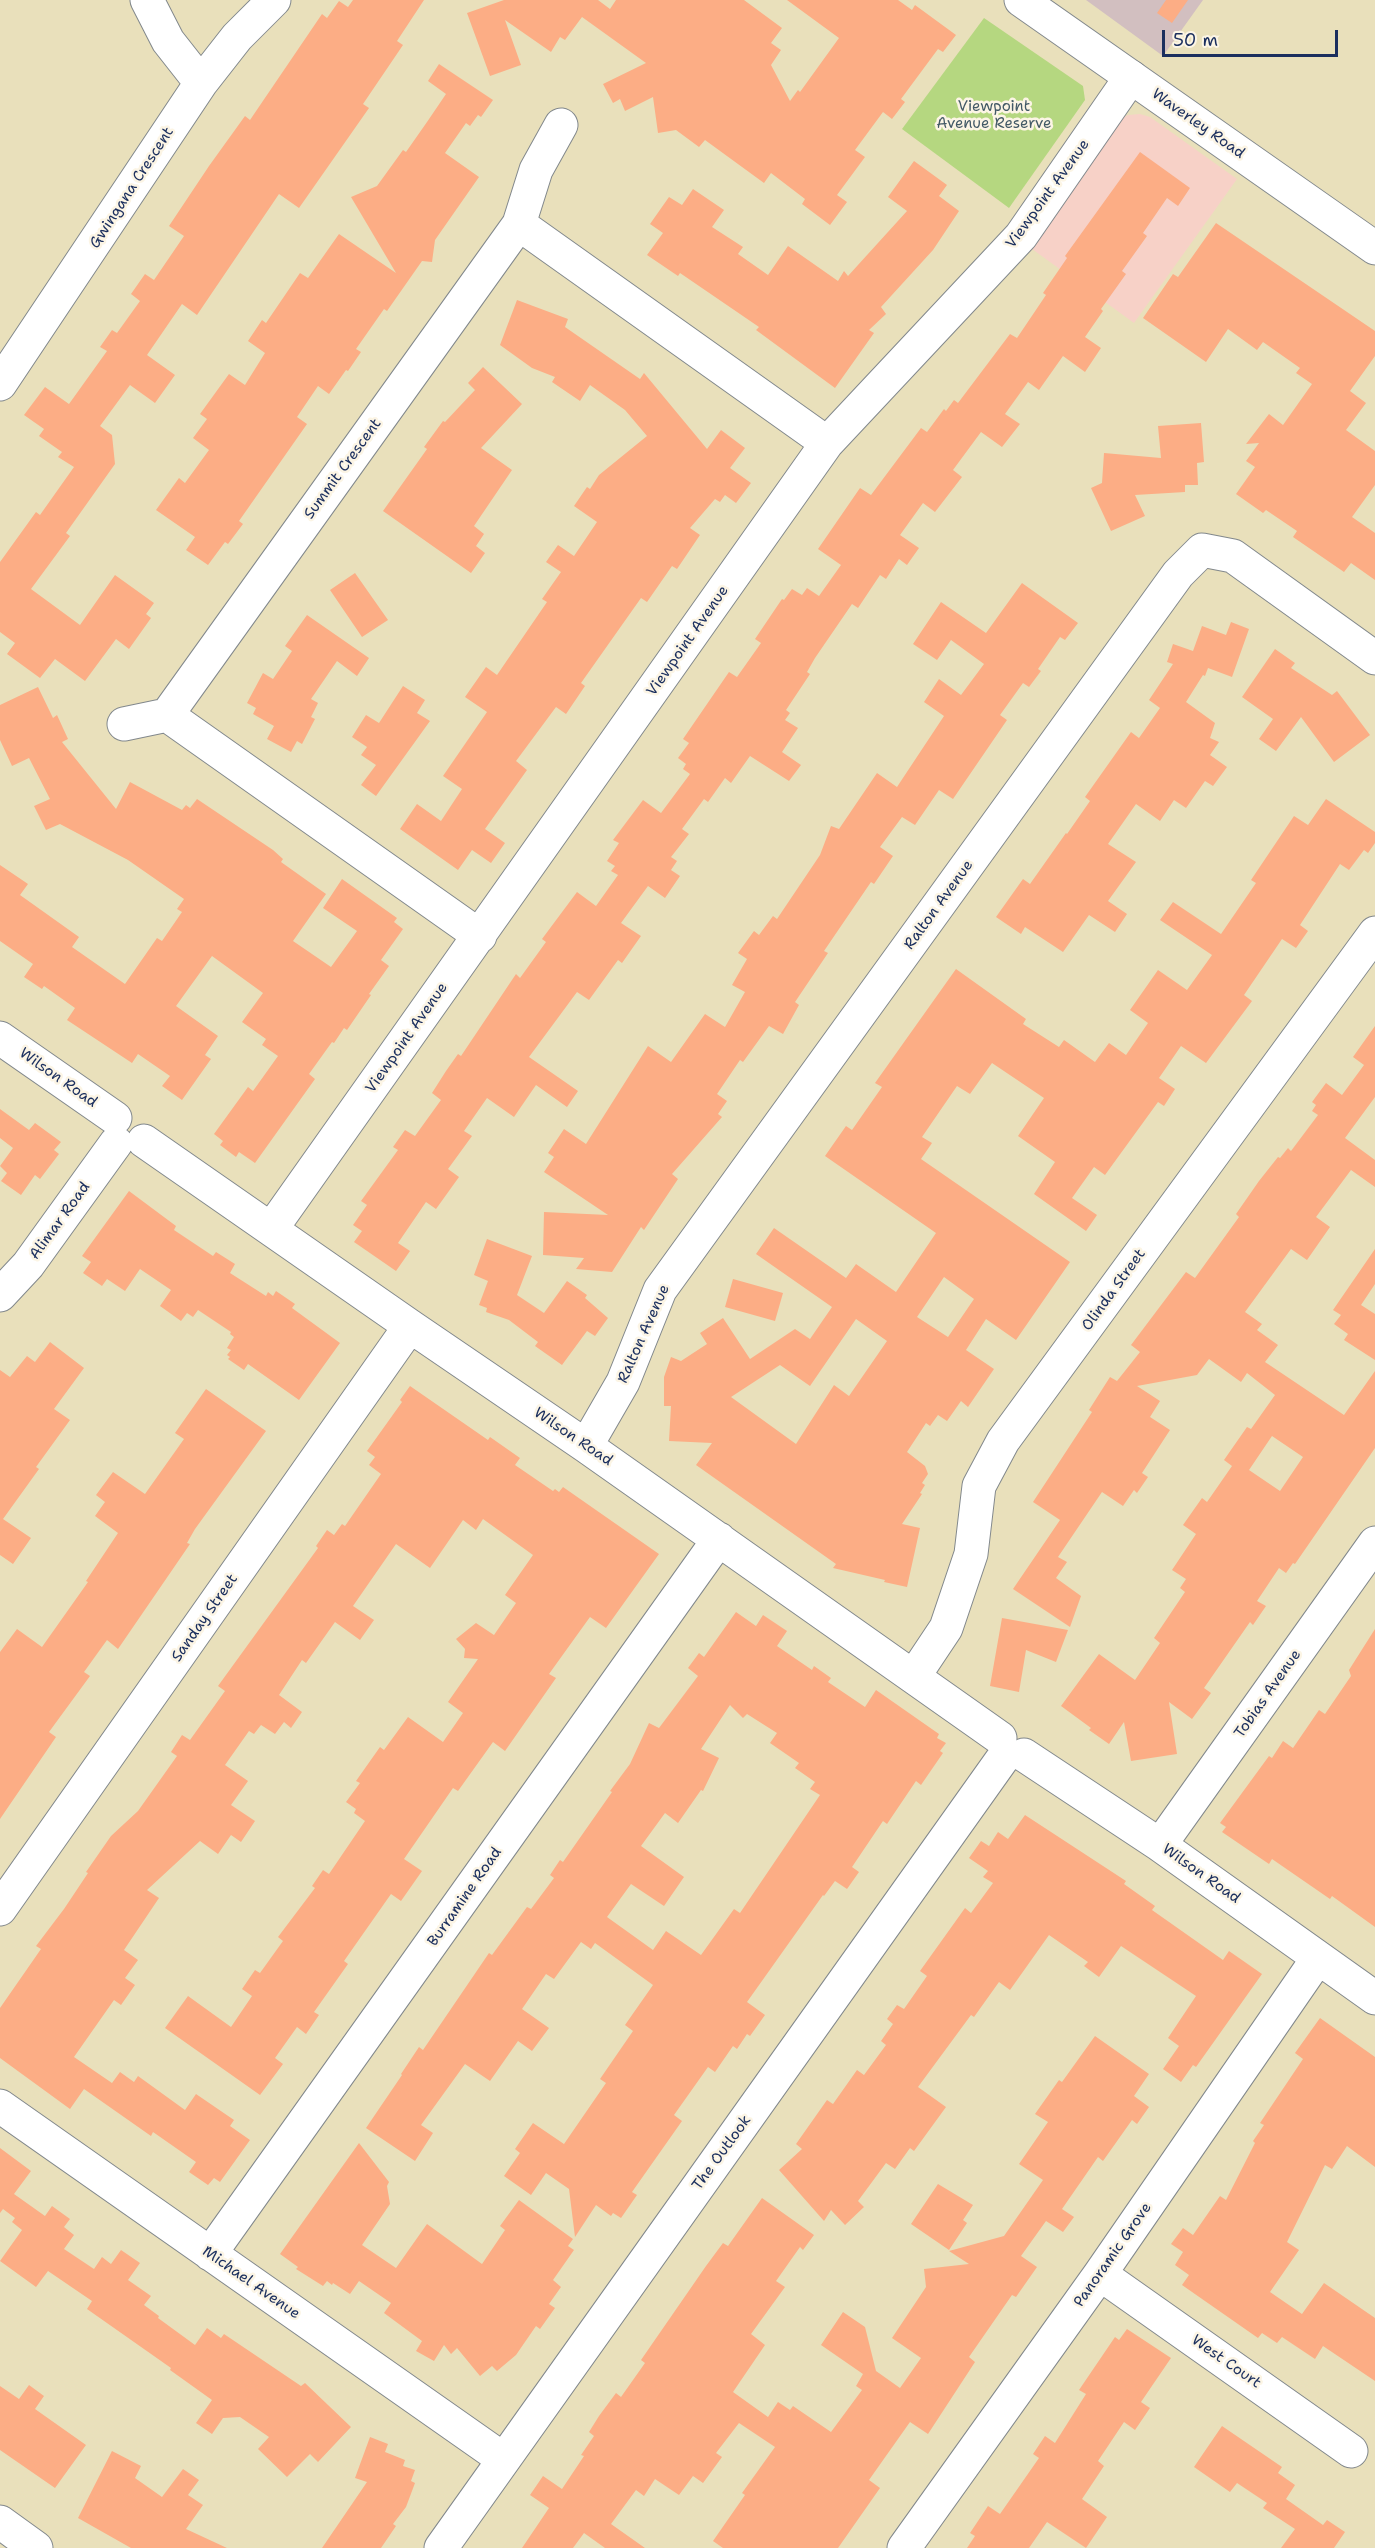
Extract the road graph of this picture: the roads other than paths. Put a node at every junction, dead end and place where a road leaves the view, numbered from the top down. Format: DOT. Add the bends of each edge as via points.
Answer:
graph roads {
  1 [pos="147,0"];
  2 [pos="274,0"];
  3 [pos="1021,0"];
  4 [pos="1131,77"];
  5 [pos="201,82"];
  6 [pos="561,125"];
  7 [pos="519,224"];
  8 [pos="1375,248"];
  9 [pos="0,384"];
  10 [pos="828,443"];
  11 [pos="1375,658"];
  12 [pos="167,715"];
  13 [pos="124,724"];
  14 [pos="1375,933"];
  15 [pos="480,936"];
  16 [pos="0,1038"];
  17 [pos="125,1134"];
  18 [pos="272,1228"];
  19 [pos="0,1295"];
  20 [pos="410,1326"];
  21 [pos="586,1446"];
  22 [pos="719,1539"];
  23 [pos="1375,1543"];
  24 [pos="914,1676"];
  25 [pos="1009,1750"];
  26 [pos="1160,1845"];
  27 [pos="0,1909"];
  28 [pos="1318,1958"];
  29 [pos="1375,1998"];
  30 [pos="0,2106"];
  31 [pos="210,2254"];
  32 [pos="1100,2274"];
  33 [pos="1352,2451"];
  34 [pos="503,2459"];
  35 [pos="0,2522"];
  36 [pos="36,2548"];
  37 [pos="441,2548"];
  38 [pos="904,2548"];
  1 -- 5 [label="street" via="168,41"];
  2 -- 5 [label="street, Gwingana Crescent"];
  3 -- 4 [label="street, Waverley Road"];
  4 -- 8 [label="street, Waverley Road"];
  4 -- 10 [label="street, Viewpoint Avenue" via="1021,236"];
  5 -- 9 [label="street, Gwingana Crescent"];
  6 -- 7 [label="street, Summit Crescent" via="536,170"];
  7 -- 10 [label="street"];
  7 -- 12 [label="street, Summit Crescent"];
  10 -- 15 [label="street, Viewpoint Avenue"];
  11 -- 21 [label="street, Ralton Avenue" via="1233,556 1202,550 1171,584 660,1290 623,1382"];
  12 -- 13 [label="street"];
  12 -- 15 [label="street"];
  14 -- 24 [label="street, Olinda Street" via="1003,1441 979,1486 971,1554 946,1628"];
  15 -- 18 [label="street, Viewpoint Avenue"];
  16 -- 17 [label="street, Wilson Road"];
  17 -- 18 [label="street, Wilson Road"];
  17 -- 19 [label="street, Alimar Road" via="28,1265"];
  18 -- 20 [label="street, Wilson Road"];
  20 -- 21 [label="street, Wilson Road"];
  20 -- 27 [label="street, Sanday Street"];
  21 -- 22 [label="street, Wilson Road"];
  22 -- 24 [label="street, Wilson Road"];
  22 -- 31 [label="street, Burramine Road"];
  23 -- 26 [label="street, Tobias Avenue"];
  24 -- 25 [label="street, Wilson Road"];
  25 -- 26 [label="street, Wilson Road"];
  25 -- 34 [label="street, The Outlook"];
  26 -- 28 [label="street, Wilson Road"];
  28 -- 29 [label="street, Wilson Road"];
  28 -- 32 [label="street, Panoramic Grove"];
  30 -- 31 [label="street, Michael Avenue"];
  31 -- 34 [label="street, Michael Avenue"];
  32 -- 33 [label="street, West Court"];
  32 -- 38 [label="street, Panoramic Grove"];
  34 -- 37 [label="street, The Outlook"];
  35 -- 36 [label="street"];
}
